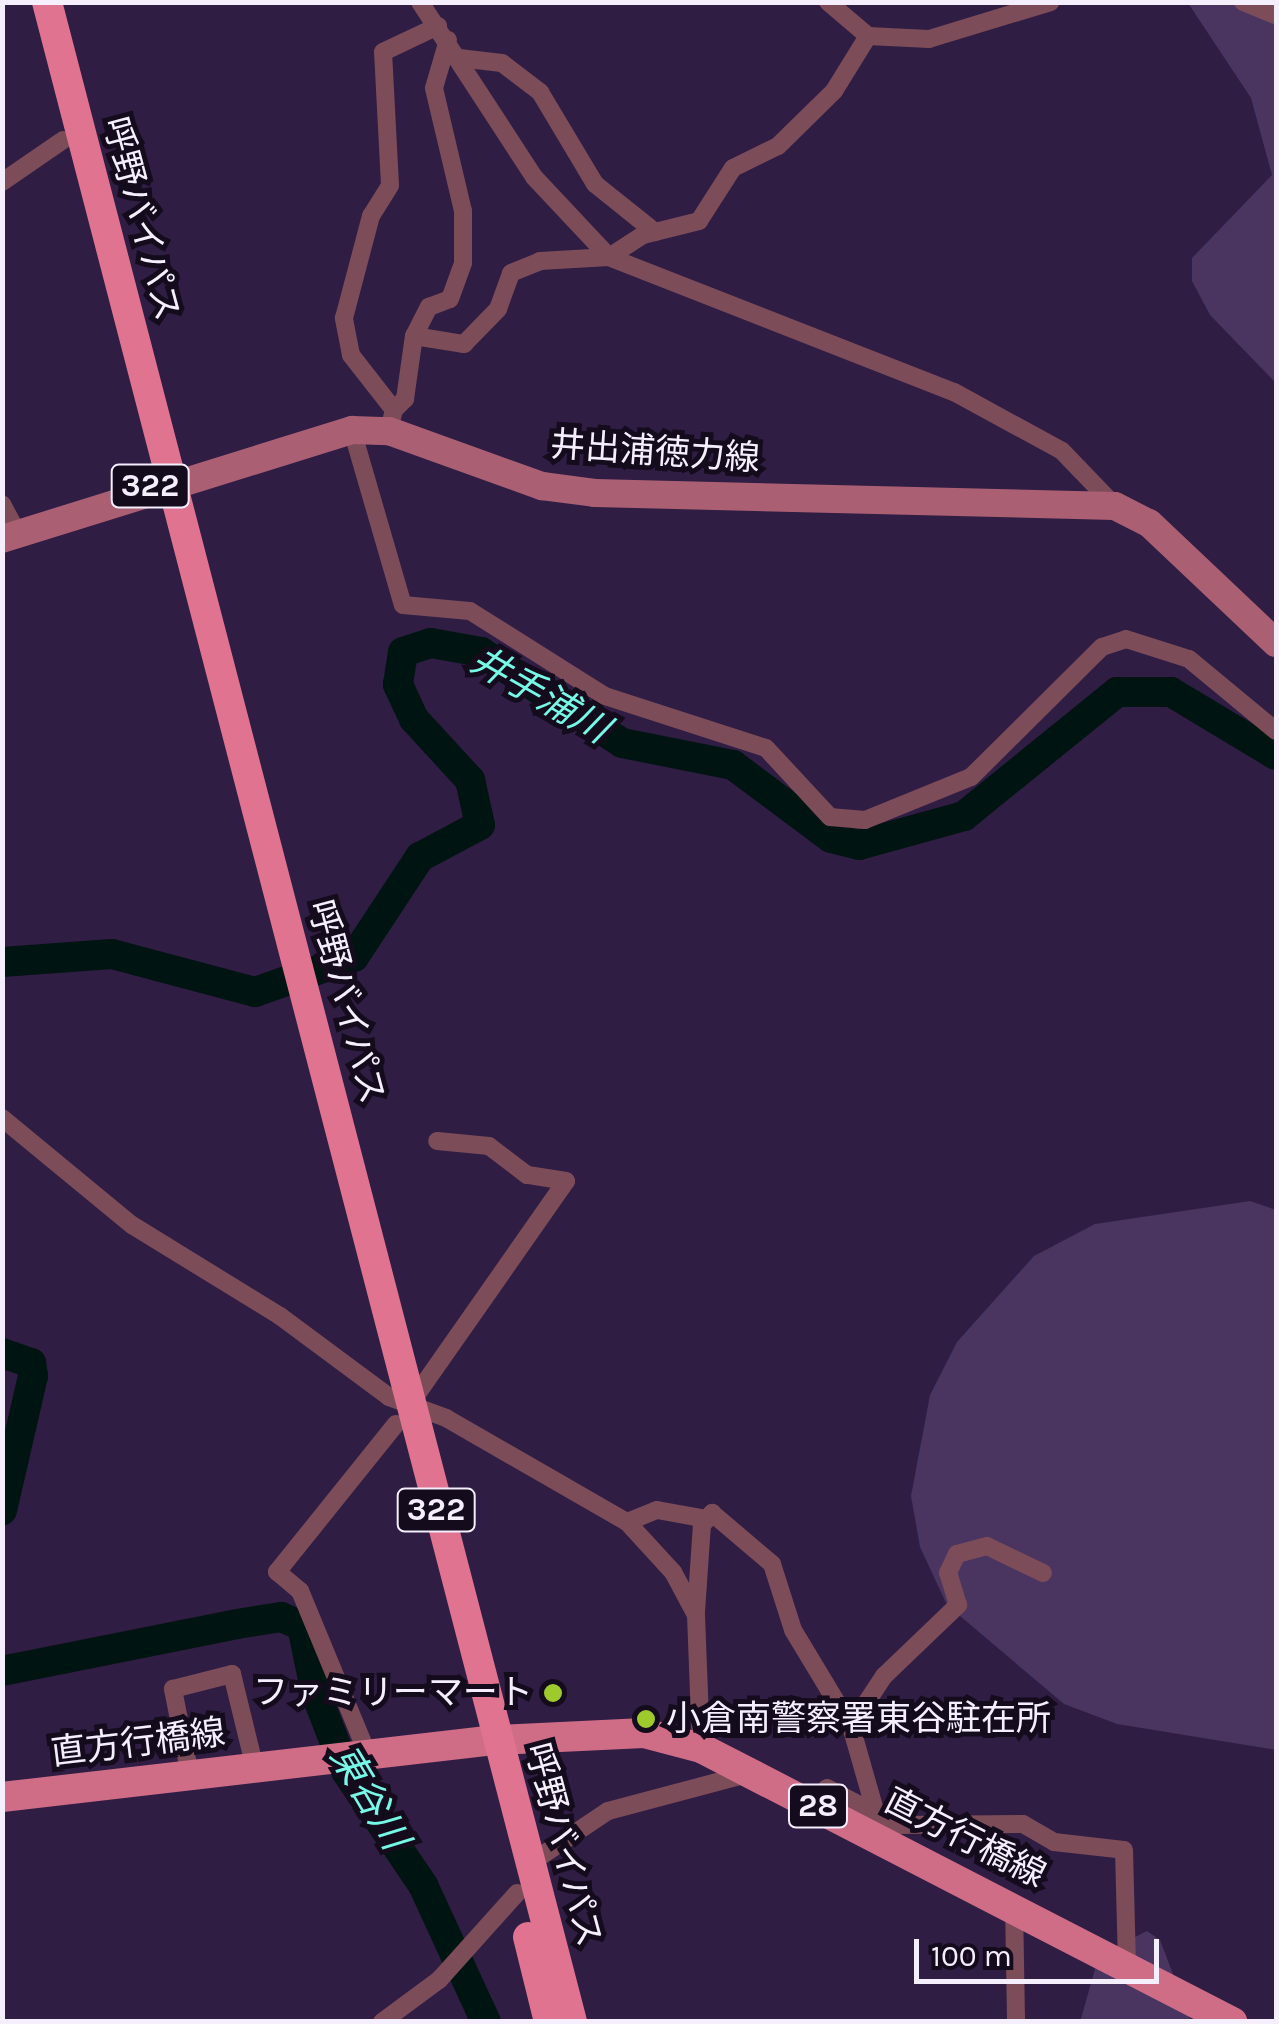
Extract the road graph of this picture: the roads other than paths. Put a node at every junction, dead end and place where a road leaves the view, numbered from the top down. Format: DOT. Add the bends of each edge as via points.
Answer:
graph roads {
  1 [pos="28,2"];
  2 [pos="47,2"];
  3 [pos="420,2"];
  4 [pos="828,2"];
  5 [pos="1050,2"];
  6 [pos="1243,2"];
  7 [pos="1276,15"];
  8 [pos="443,33"];
  9 [pos="868,36"];
  10 [pos="459,58"];
  11 [pos="63,140"];
  12 [pos="2,182"];
  13 [pos="655,232"];
  14 [pos="609,257"];
  15 [pos="414,336"];
  16 [pos="392,420"];
  17 [pos="352,430"];
  18 [pos="161,486"];
  19 [pos="2,504"];
  20 [pos="1115,506"];
  21 [pos="10,536"];
  22 [pos="1276,643"];
  23 [pos="1276,731"];
  24 [pos="2,1118"];
  25 [pos="437,1141"];
  26 [pos="397,1410"];
  27 [pos="707,1519"];
  28 [pos="627,1522"];
  29 [pos="1042,1573"];
  30 [pos="696,1615"];
  31 [pos="851,1726"];
  32 [pos="486,1741"];
  33 [pos="701,1748"];
  34 [pos="368,1755"];
  35 [pos="255,1768"];
  36 [pos="751,1773"];
  37 [pos="190,1775"];
  38 [pos="2,1796"];
  39 [pos="812,1803"];
  40 [pos="876,1814"];
  41 [pos="529,1864"];
  42 [pos="517,1893"];
  43 [pos="1014,1903"];
  44 [pos="1127,1965"];
  45 [pos="382,2022"];
  46 [pos="549,2022"];
  47 [pos="572,2022"];
  48 [pos="1016,2022"];
  49 [pos="1232,2022"];
  1 -- 11 [label="highway, 呼野バイパス / 322"];
  2 -- 18 [label="highway, 呼野バイパス / 322"];
  3 -- 8 [label="street"];
  4 -- 9 [label="street"];
  5 -- 9 [label="street" via="929,39"];
  6 -- 7 [label="street"];
  8 -- 10 [label="street"];
  8 -- 15 [label="street" via="434,88 463,211 463,263 450,299 430,308"];
  8 -- 16 [label="street" via="383,52 390,185 371,216 344,318 350,355"];
  9 -- 13 [label="street" via="834,91 778,146 733,168 699,220"];
  10 -- 13 [label="street" via="502,63 540,92 595,184"];
  10 -- 14 [label="street" via="534,177"];
  11 -- 12 [label="street"];
  11 -- 18 [label="highway, 呼野バイパス / 322"];
  13 -- 14 [label="street"];
  14 -- 15 [label="street" via="540,261 511,273 498,308 464,344"];
  14 -- 20 [label="street" via="969,400 1062,451"];
  15 -- 16 [label="street" via="405,399"];
  16 -- 17 [label="main road, 井出浦徳力線"];
  16 -- 20 [label="main road, 井出浦徳力線" via="542,486 596,493"];
  17 -- 18 [label="main road, 井出浦徳力線"];
  17 -- 23 [label="street" via="403,606 470,611 604,696 766,748 830,817 865,820 971,777 1102,647 1126,638 1180,654"];
  18 -- 21 [label="main road, 井出浦徳力線"];
  18 -- 26 [label="highway, 呼野バイパス / 322"];
  19 -- 21 [label="street"];
  20 -- 22 [label="main road, 井出浦徳力線" via="1149,523"];
  24 -- 26 [label="street" via="132,1225 280,1316"];
  25 -- 26 [label="street" via="489,1146 527,1175 566,1181"];
  26 -- 28 [label="street" via="446,1418"];
  26 -- 32 [label="highway, 呼野バイパス / 322"];
  26 -- 34 [label="street" via="277,1572 300,1591"];
  27 -- 28 [label="street" via="657,1510"];
  27 -- 30 [label="street"];
  27 -- 31 [label="street" via="712,1513 772,1564 793,1630"];
  28 -- 30 [label="street" via="673,1572"];
  29 -- 31 [label="street" via="988,1546 958,1554 948,1574 958,1604 884,1676"];
  30 -- 33 [label="street"];
  31 -- 40 [label="street"];
  32 -- 33 [label="main road, 直方行橋線 / 28" via="644,1732"];
  32 -- 34 [label="main road, 直方行橋線 / 28"];
  32 -- 41 [label="highway, 呼野バイパス / 322"];
  32 -- 42 [label="highway, 呼野バイパス / 322"];
  33 -- 36 [label="main road, 直方行橋線 / 28"];
  34 -- 35 [label="main road, 直方行橋線 / 28"];
  35 -- 37 [label="main road, 直方行橋線 / 28"];
  35 -- 37 [label="street" via="232,1674 173,1690"];
  36 -- 39 [label="main road, 直方行橋線 / 28"];
  36 -- 41 [label="street" via="608,1811"];
  37 -- 38 [label="main road, 直方行橋線 / 28"];
  39 -- 40 [label="street" via="827,1788"];
  39 -- 43 [label="main road, 直方行橋線 / 28"];
  40 -- 44 [label="street" via="898,1825 1023,1824 1054,1842 1124,1850"];
  41 -- 47 [label="highway, 呼野バイパス / 322"];
  42 -- 45 [label="street" via="445,1973"];
  42 -- 46 [label="highway, 呼野バイパス / 322"];
  43 -- 44 [label="main road, 直方行橋線 / 28"];
  43 -- 48 [label="street"];
  44 -- 49 [label="main road, 直方行橋線 / 28"];
}
